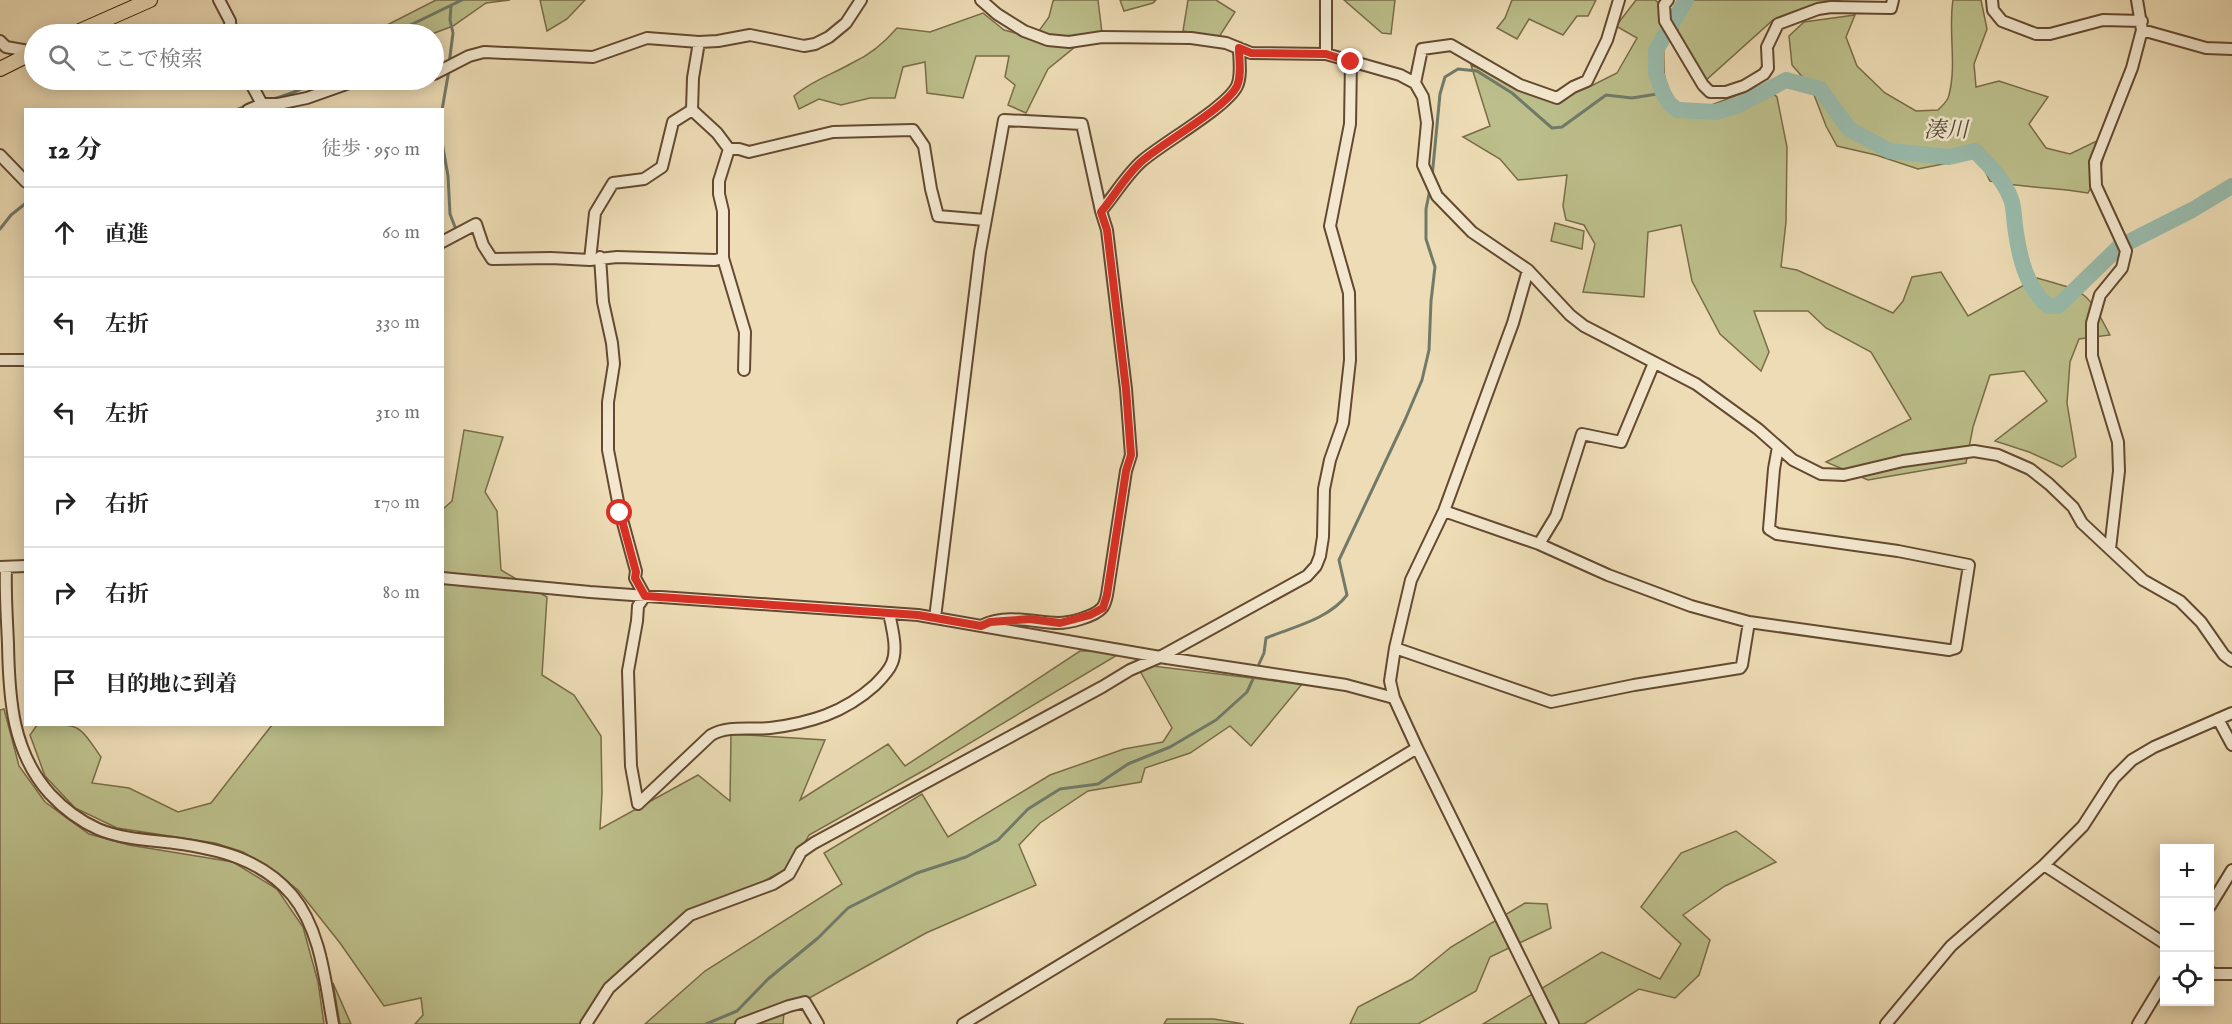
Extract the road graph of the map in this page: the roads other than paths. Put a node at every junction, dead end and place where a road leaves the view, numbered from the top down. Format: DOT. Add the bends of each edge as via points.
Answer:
graph roads {
  1 [pos="150,0"];
  2 [pos="219,0"];
  3 [pos="861,0"];
  4 [pos="981,0"];
  5 [pos="1326,0"];
  6 [pos="1619,0"];
  7 [pos="1668,0"];
  8 [pos="1893,0"];
  9 [pos="1992,0"];
  10 [pos="2137,0"];
  11 [pos="96,24"];
  12 [pos="230,24"];
  13 [pos="2142,25"];
  14 [pos="0,41"];
  15 [pos="699,42"];
  16 [pos="1239,48"];
  17 [pos="2232,49"];
  18 [pos="24,50"];
  19 [pos="1326,54"];
  20 [pos="24,57"];
  21 [pos="1351,62"];
  22 [pos="0,69"];
  23 [pos="444,69"];
  24 [pos="1415,84"];
  25 [pos="254,90"];
  26 [pos="330,90"];
  27 [pos="262,104"];
  28 [pos="276,107"];
  29 [pos="253,108"];
  30 [pos="693,110"];
  31 [pos="729,149"];
  32 [pos="0,155"];
  33 [pos="24,180"];
  34 [pos="1101,212"];
  35 [pos="986,220"];
  36 [pos="444,241"];
  37 [pos="723,258"];
  38 [pos="595,259"];
  39 [pos="1528,270"];
  40 [pos="0,360"];
  41 [pos="24,360"];
  42 [pos="1654,363"];
  43 [pos="744,370"];
  44 [pos="1778,447"];
  45 [pos="1444,511"];
  46 [pos="1539,544"];
  47 [pos="2110,549"];
  48 [pos="24,566"];
  49 [pos="3,567"];
  50 [pos="444,579"];
  51 [pos="645,596"];
  52 [pos="889,613"];
  53 [pos="935,618"];
  54 [pos="1749,622"];
  55 [pos="981,626"];
  56 [pos="1395,648"];
  57 [pos="1160,657"];
  58 [pos="2232,662"];
  59 [pos="1394,698"];
  60 [pos="2232,713"];
  61 [pos="2218,719"];
  62 [pos="2232,745"];
  63 [pos="1417,748"];
  64 [pos="2044,865"];
  65 [pos="2232,870"];
  66 [pos="2214,899"];
  67 [pos="2160,940"];
  68 [pos="2214,974"];
  69 [pos="2232,974"];
  70 [pos="2160,988"];
  71 [pos="333,1024"];
  72 [pos="586,1024"];
  73 [pos="741,1024"];
  74 [pos="818,1024"];
  75 [pos="963,1024"];
  76 [pos="1553,1024"];
  77 [pos="1886,1024"];
  78 [pos="2138,1024"];
  1 -- 11 [label="main road"];
  2 -- 12 [label="street"];
  3 -- 15 [label="street" via="846,23 815,44 804,46 750,34"];
  4 -- 16 [label="street" via="1024,31 1048,40 1191,38"];
  5 -- 19 [label="street"];
  6 -- 24 [label="street" via="1607,40 1587,81 1557,98 1520,85 1451,45 1422,50"];
  7 -- 8 [label="street" via="1664,5 1665,21 1703,85 1710,92 1726,92 1764,74 1768,68 1767,47 1778,24 1831,7 1891,8"];
  9 -- 13 [label="street" via="1993,10 2002,21 2036,33 2058,32 2103,20"];
  10 -- 13 [label="street"];
  13 -- 17 [label="street" via="2206,48"];
  13 -- 47 [label="street" via="2132,68 2095,162 2097,186 2126,251 2122,268 2100,295 2092,323 2092,356 2118,442 2119,471"];
  14 -- 18 [label="street" via="6,47"];
  15 -- 23 [label="street" via="647,38 593,57 484,52"];
  15 -- 30 [label="street"];
  16 -- 19 [label="street" via="1251,53"];
  16 -- 34 [label="street" via="1238,85 1231,94 1141,162"];
  19 -- 21 [label="street"];
  20 -- 22 [label="main road"];
  21 -- 24 [label="street" via="1400,75"];
  21 -- 57 [label="street" via="1350,124 1330,226 1349,294 1350,360 1343,423 1324,489 1320,556 1307,576"];
  24 -- 39 [label="street" via="1426,110 1423,165 1437,196 1472,232"];
  25 -- 27 [label="street"];
  26 -- 28 [label="street"];
  27 -- 28 [label="street"];
  27 -- 29 [label="street"];
  30 -- 31 [label="street"];
  30 -- 38 [label="street" via="673,122 662,167 644,179 613,183 595,213"];
  31 -- 35 [label="street" via="749,152 833,132 913,130 924,146 938,216"];
  31 -- 37 [label="street" via="718,194 723,211"];
  32 -- 33 [label="street"];
  34 -- 35 [label="street" via="1082,124 1004,120"];
  34 -- 55 [label="street" via="1107,230 1131,455 1107,595 1103,608 1060,623 1030,619"];
  35 -- 53 [label="street"];
  36 -- 38 [label="street" via="476,224 492,259"];
  37 -- 38 [label="street"];
  37 -- 43 [label="street" via="745,332"];
  38 -- 51 [label="street" via="614,364 608,402 608,450 635,578"];
  39 -- 42 [label="street" via="1584,326"];
  39 -- 45 [label="street" via="1513,323"];
  40 -- 41 [label="street"];
  42 -- 44 [label="street" via="1696,384"];
  42 -- 46 [label="street" via="1622,442 1582,434 1556,516"];
  44 -- 47 [label="street" via="1793,460 1821,474 1844,476 1903,461 1974,451 1998,456 2030,469 2049,484"];
  44 -- 54 [label="street" via="1769,529 1777,534 1969,565 1956,648"];
  45 -- 46 [label="street"];
  45 -- 56 [label="street" via="1411,580"];
  46 -- 54 [label="street" via="1691,606"];
  47 -- 58 [label="street" via="2143,580 2180,601 2202,622"];
  48 -- 49 [label="street"];
  49 -- 71 [label="street" via="10,699 17,734 39,781 60,805 99,829 216,849 272,876 292,896 308,922 320,956"];
  50 -- 51 [label="street"];
  51 -- 52 [label="street"];
  51 -- 52 [label="street" via="638,606 628,671 631,766 638,804 718,731 806,721 831,715 862,697 892,663"];
  52 -- 53 [label="street"];
  53 -- 55 [label="street"];
  54 -- 56 [label="street" via="1740,669 1551,702"];
  55 -- 57 [label="street"];
  56 -- 59 [label="street" via="1390,681"];
  57 -- 59 [label="street" via="1346,685"];
  57 -- 72 [label="street" via="814,843 801,852 789,874 773,884 690,915 609,988"];
  59 -- 63 [label="street"];
  60 -- 61 [label="street"];
  61 -- 62 [label="street"];
  61 -- 64 [label="street" via="2132,760 2114,778 2083,826"];
  63 -- 75 [label="street"];
  63 -- 76 [label="street"];
  64 -- 67 [label="street"];
  64 -- 77 [label="street" via="1951,946"];
  65 -- 66 [label="street"];
  68 -- 69 [label="street"];
  70 -- 78 [label="street"];
  73 -- 74 [label="street" via="805,1002"];
}
